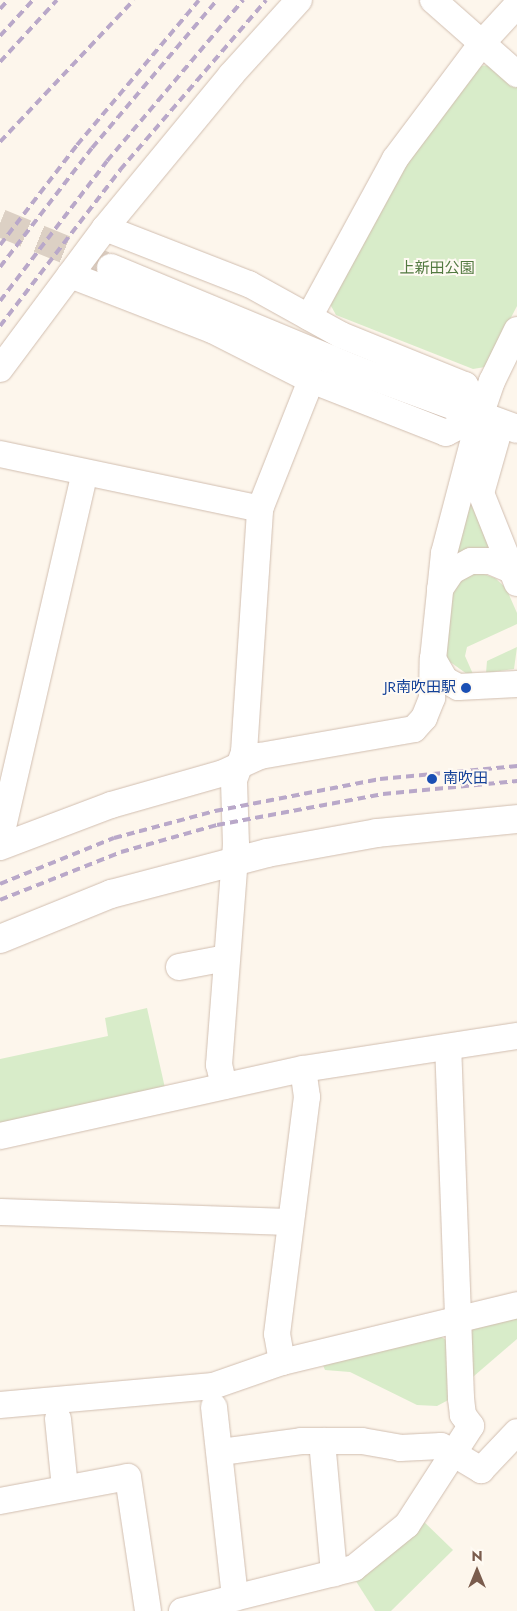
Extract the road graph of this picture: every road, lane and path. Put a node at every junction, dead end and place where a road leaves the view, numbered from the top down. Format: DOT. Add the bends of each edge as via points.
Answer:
graph roads {
  1 [pos="299,0"];
  2 [pos="433,0"];
  3 [pos="517,5"];
  4 [pos="482,43"];
  5 [pos="517,74"];
  6 [pos="105,228"];
  7 [pos="110,268"];
  8 [pos="70,275"];
  9 [pos="309,317"];
  10 [pos="517,330"];
  11 [pos="0,369"];
  12 [pos="311,380"];
  13 [pos="499,422"];
  14 [pos="0,454"];
  15 [pos="85,473"];
  16 [pos="260,509"];
  17 [pos="514,576"];
  18 [pos="440,589"];
  19 [pos="433,659"];
  20 [pos="517,684"];
  21 [pos="237,767"];
  22 [pos="517,818"];
  23 [pos="0,840"];
  24 [pos="0,847"];
  25 [pos="232,862"];
  26 [pos="0,938"];
  27 [pos="226,958"];
  28 [pos="179,967"];
  29 [pos="517,1036"];
  30 [pos="448,1047"];
  31 [pos="303,1069"];
  32 [pos="224,1086"];
  33 [pos="0,1136"];
  34 [pos="0,1212"];
  35 [pos="290,1222"];
  36 [pos="517,1305"];
  37 [pos="458,1320"];
  38 [pos="282,1362"];
  39 [pos="0,1405"];
  40 [pos="214,1407"];
  41 [pos="58,1419"];
  42 [pos="517,1432"];
  43 [pos="322,1441"];
  44 [pos="221,1452"];
  45 [pos="455,1454"];
  46 [pos="65,1488"];
  47 [pos="0,1501"];
  48 [pos="334,1573"];
  49 [pos="235,1598"];
  50 [pos="148,1611"];
  51 [pos="182,1611"];
  1 -- 6 [label="street" via="231,75"];
  2 -- 4 [label="street"];
  3 -- 4 [label="street"];
  4 -- 5 [label="street"];
  4 -- 9 [label="street" via="395,159"];
  6 -- 8 [label="street"];
  6 -- 9 [label="street" via="249,284"];
  7 -- 13 [label="street" via="356,370"];
  8 -- 11 [label="street"];
  8 -- 12 [label="street" via="212,330"];
  9 -- 13 [label="street" via="341,336 465,385"];
  10 -- 13 [label="street" via="492,381"];
  12 -- 13 [label="street" via="446,433"];
  12 -- 16 [label="street"];
  13 -- 17 [label="street" via="481,493"];
  13 -- 18 [label="street" via="444,553"];
  14 -- 15 [label="street"];
  15 -- 16 [label="street"];
  15 -- 23 [label="street"];
  16 -- 21 [label="street" via="244,752"];
  17 -- 18 [label="street" via="490,561 471,561 452,571"];
  18 -- 19 [label="street"];
  19 -- 20 [label="street" via="441,675 458,687"];
  19 -- 21 [label="street" via="432,698 424,718 414,729 260,756"];
  21 -- 24 [label="street" via="111,805"];
  21 -- 25 [label="street" via="234,780 236,846"];
  22 -- 25 [label="street" via="377,833"];
  25 -- 26 [label="street" via="110,894"];
  25 -- 27 [label="street"];
  27 -- 28 [label="street"];
  27 -- 32 [label="street" via="220,1065"];
  29 -- 30 [label="street"];
  30 -- 31 [label="street"];
  30 -- 37 [label="street"];
  31 -- 32 [label="street"];
  31 -- 35 [label="street" via="308,1097"];
  32 -- 33 [label="street"];
  34 -- 35 [label="street"];
  35 -- 38 [label="street" via="276,1334"];
  36 -- 37 [label="street"];
  37 -- 38 [label="street"];
  37 -- 45 [label="street" via="462,1415 471,1426"];
  38 -- 39 [label="street" via="213,1386"];
  40 -- 44 [label="street"];
  41 -- 46 [label="street"];
  42 -- 45 [label="street" via="481,1470"];
  43 -- 44 [label="street"];
  43 -- 45 [label="street" via="362,1441 400,1448 441,1446"];
  43 -- 48 [label="street"];
  44 -- 49 [label="street"];
  45 -- 48 [label="street" via="402,1530 354,1568"];
  46 -- 47 [label="street"];
  46 -- 50 [label="street" via="128,1477"];
  48 -- 49 [label="street"];
  49 -- 51 [label="street"];
}
